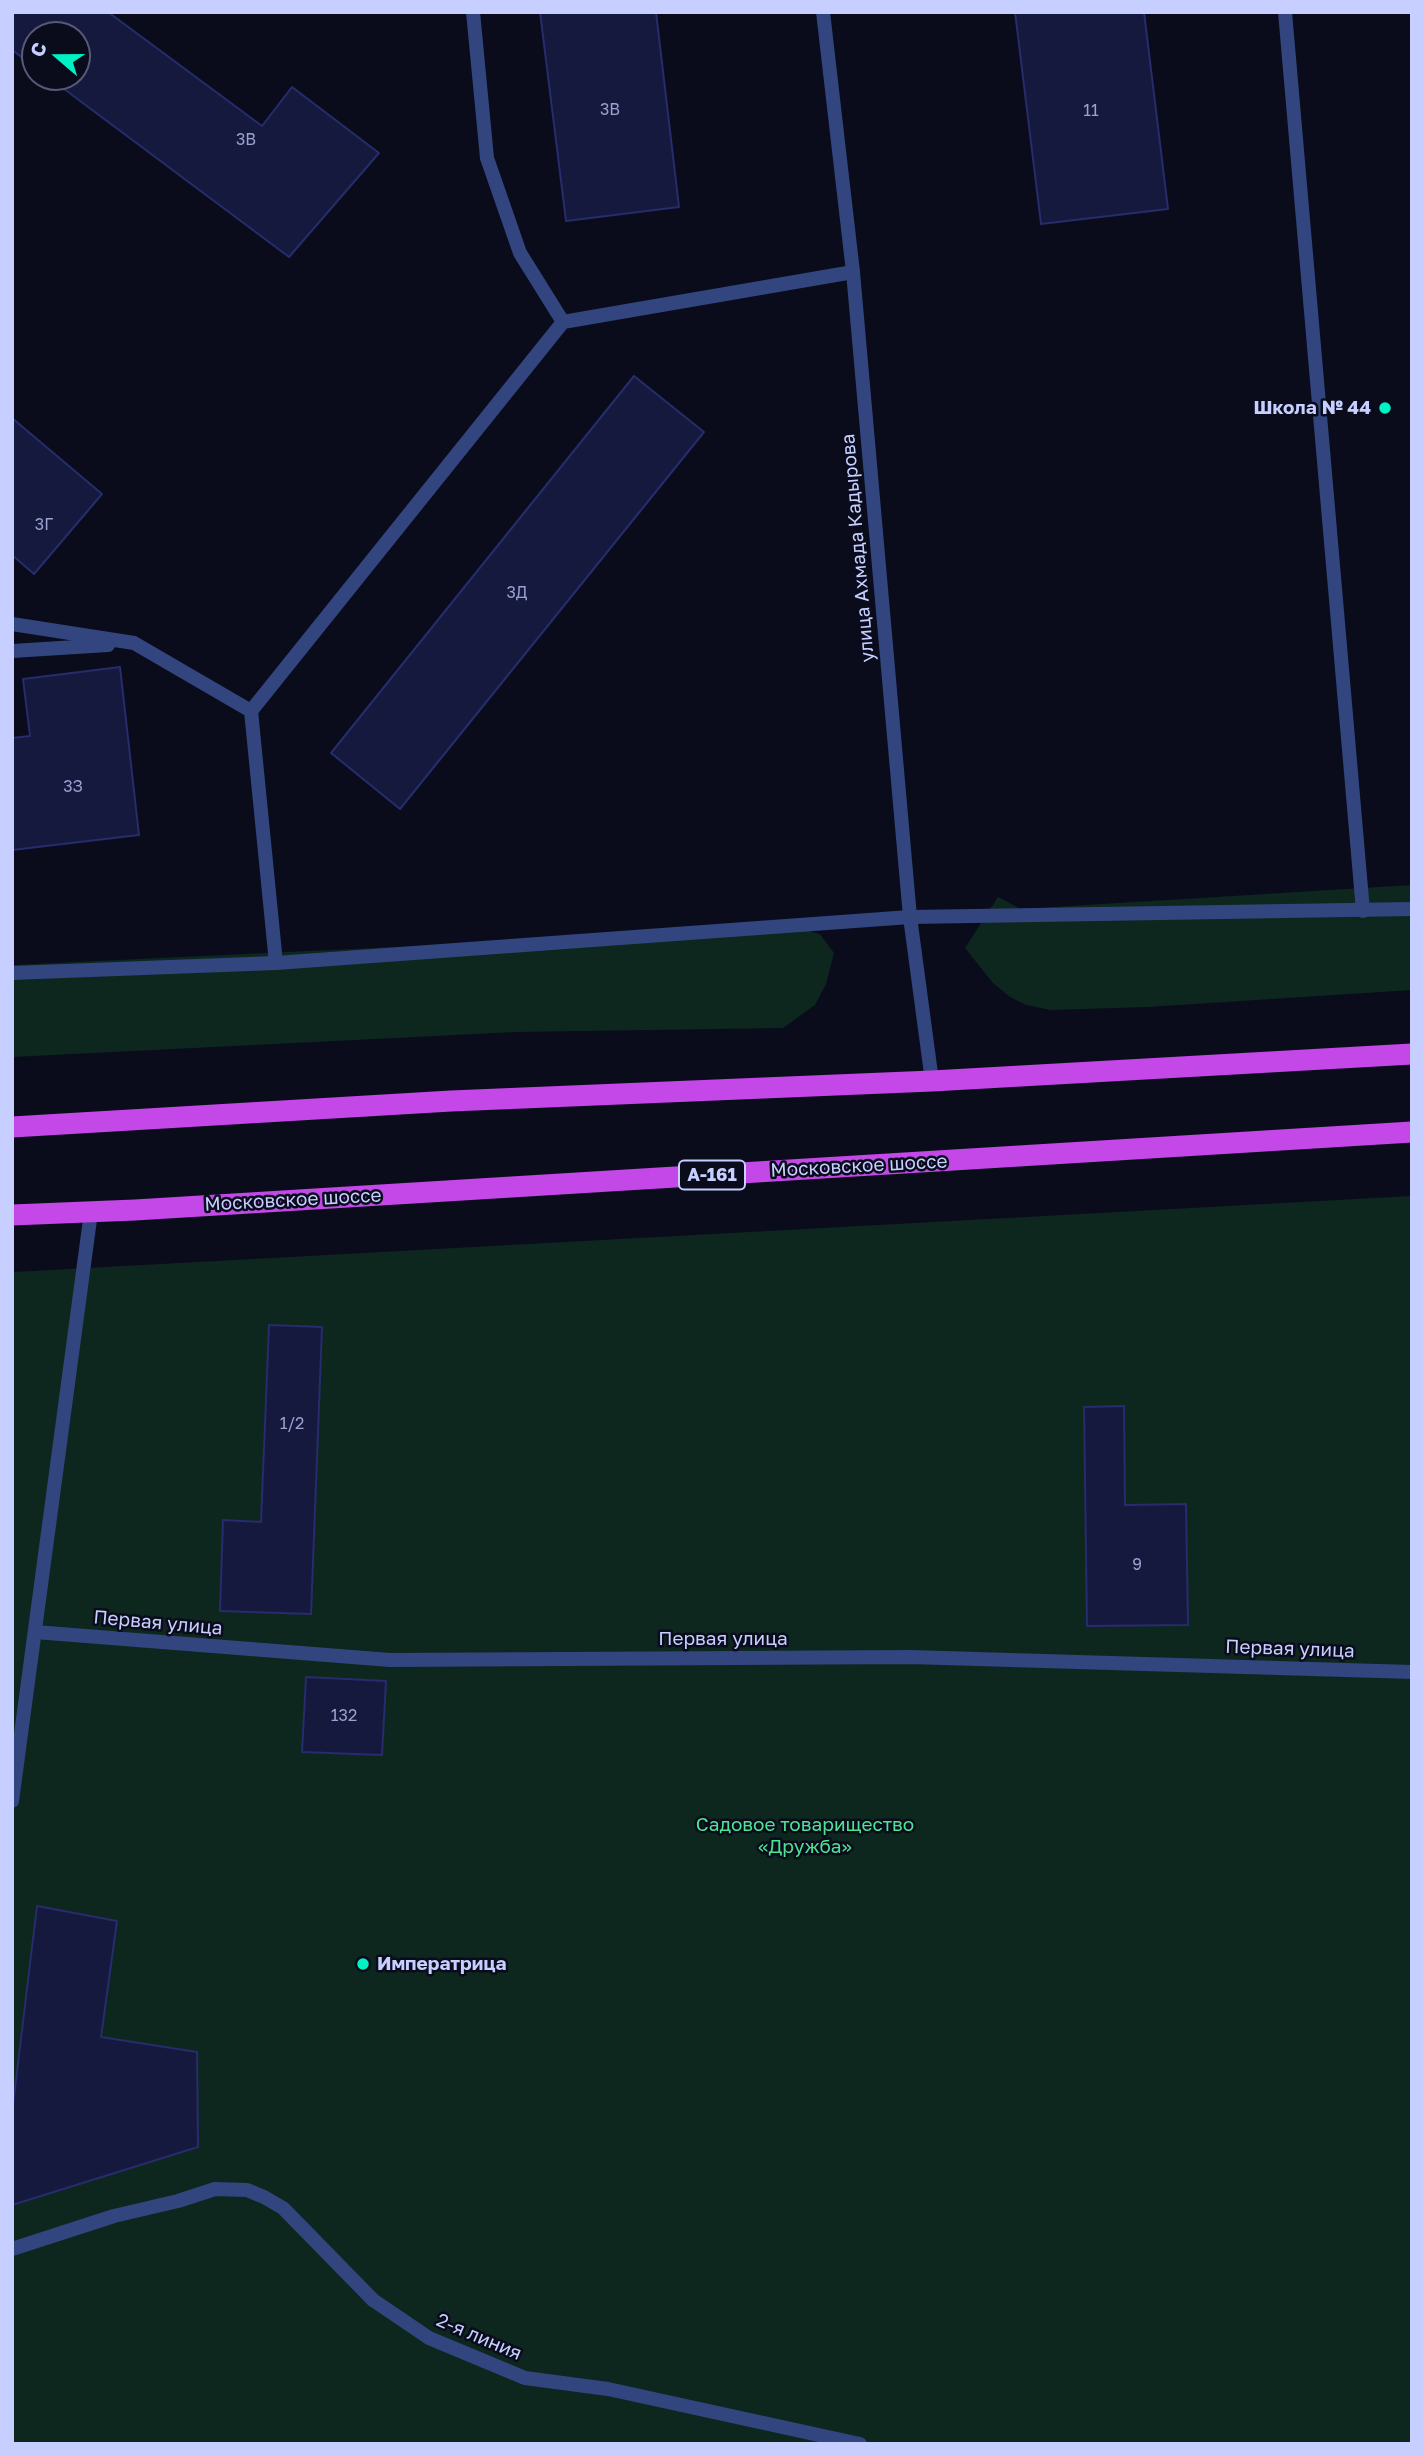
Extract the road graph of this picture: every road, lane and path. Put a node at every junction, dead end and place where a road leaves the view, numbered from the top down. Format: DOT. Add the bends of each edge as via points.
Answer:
graph roads {
  1 [pos="473,12"];
  2 [pos="823,12"];
  3 [pos="1285,12"];
  4 [pos="853,272"];
  5 [pos="563,322"];
  6 [pos="12,624"];
  7 [pos="134,643"];
  8 [pos="12,651"];
  9 [pos="251,711"];
  10 [pos="1412,909"];
  11 [pos="1363,911"];
  12 [pos="910,917"];
  13 [pos="276,963"];
  14 [pos="12,973"];
  15 [pos="1412,1054"];
  16 [pos="932,1081"];
  17 [pos="12,1127"];
  18 [pos="1412,1132"];
  19 [pos="92,1212"];
  20 [pos="12,1215"];
  21 [pos="34,1632"];
  22 [pos="1412,1672"];
  23 [pos="12,1801"];
  24 [pos="12,2249"];
  25 [pos="860,2444"];
  1 -- 5 [label="street" via="487,158 520,253"];
  2 -- 4 [label="street, улица Ахмада Кадырова"];
  3 -- 11 [label="street"];
  4 -- 5 [label="street"];
  4 -- 12 [label="street, улица Ахмада Кадырова"];
  5 -- 9 [label="street"];
  6 -- 7 [label="street"];
  7 -- 8 [label="street"];
  7 -- 9 [label="street"];
  9 -- 13 [label="street"];
  10 -- 11 [label="street"];
  11 -- 12 [label="street"];
  12 -- 13 [label="street"];
  12 -- 16 [label="street, улица Ахмада Кадырова"];
  13 -- 14 [label="street"];
  15 -- 16 [label="highway"];
  16 -- 17 [label="highway" via="464,1100"];
  18 -- 19 [label="highway, Московское шоссе / А-161"];
  19 -- 20 [label="highway, Московское шоссе / А-161"];
  19 -- 21 [label="street"];
  21 -- 22 [label="street, Первая улица" via="390,1660 910,1657"];
  21 -- 23 [label="street"];
  24 -- 25 [label="street, 2-я линия" via="215,2189 247,2190 283,2208 373,2300 429,2338 525,2378 608,2389"];
}
